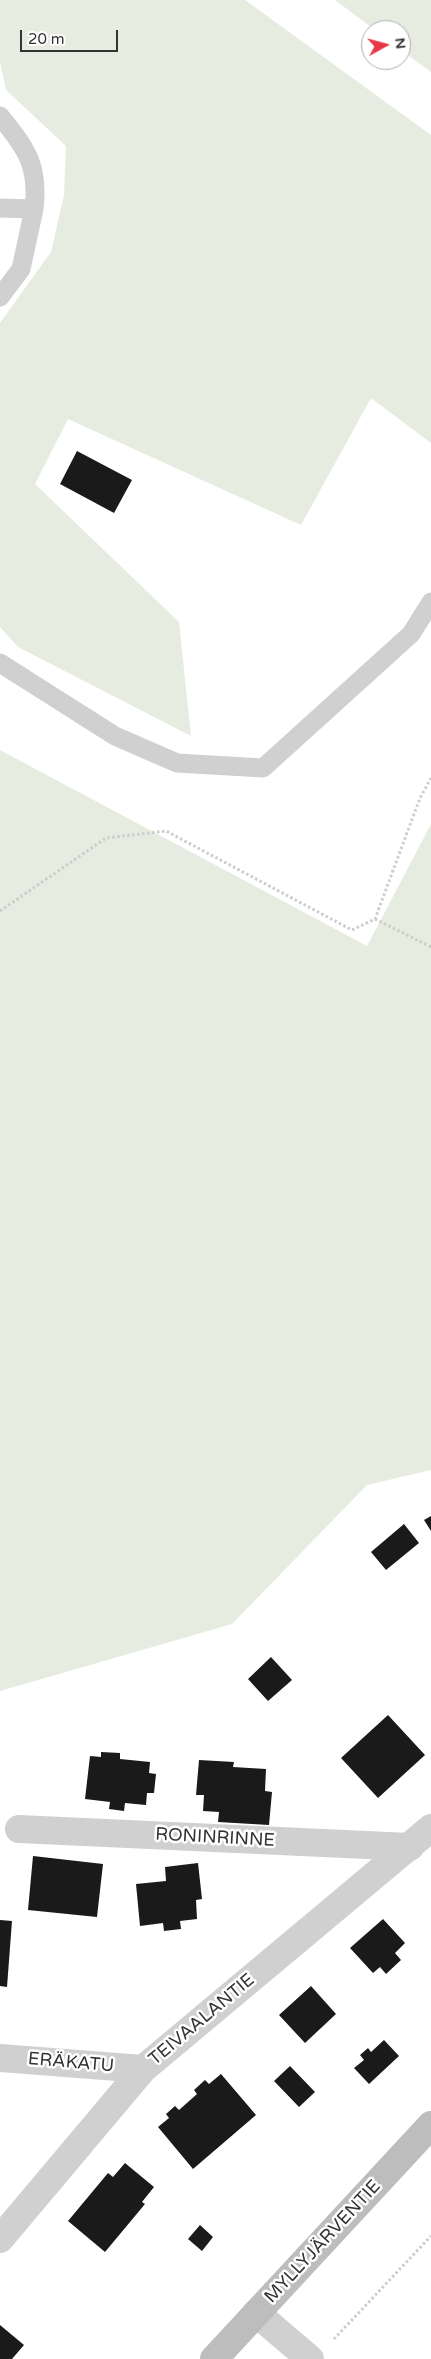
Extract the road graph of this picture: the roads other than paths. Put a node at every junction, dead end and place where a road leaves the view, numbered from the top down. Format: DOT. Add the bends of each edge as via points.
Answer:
graph roads {
  1 [pos="0,116"];
  2 [pos="0,208"];
  3 [pos="34,209"];
  4 [pos="0,297"];
  5 [pos="431,602"];
  6 [pos="0,663"];
  7 [pos="431,1828"];
  8 [pos="19,1829"];
  9 [pos="410,1847"];
  10 [pos="0,2058"];
  11 [pos="143,2069"];
  12 [pos="431,2125"];
  13 [pos="0,2239"];
  14 [pos="256,2314"];
  15 [pos="319,2352"];
  16 [pos="214,2359"];
  1 -- 3 [label="lane" via="31,159 36,188"];
  2 -- 3 [label="lane"];
  3 -- 4 [label="lane" via="21,269"];
  5 -- 6 [label="lane" via="411,634 263,768 177,763 115,736"];
  7 -- 9 [label="street, TEIVAALANTIE"];
  8 -- 9 [label="street, RONINRINNE"];
  9 -- 11 [label="street, TEIVAALANTIE"];
  10 -- 11 [label="street, ERÄKATU"];
  11 -- 13 [label="street, TEIVAALANTIE"];
  12 -- 14 [label="main road, MYLLYJÄRVENTIE"];
  14 -- 15 [label="street"];
  14 -- 16 [label="main road, MYLLYJÄRVENTIE"];
}
